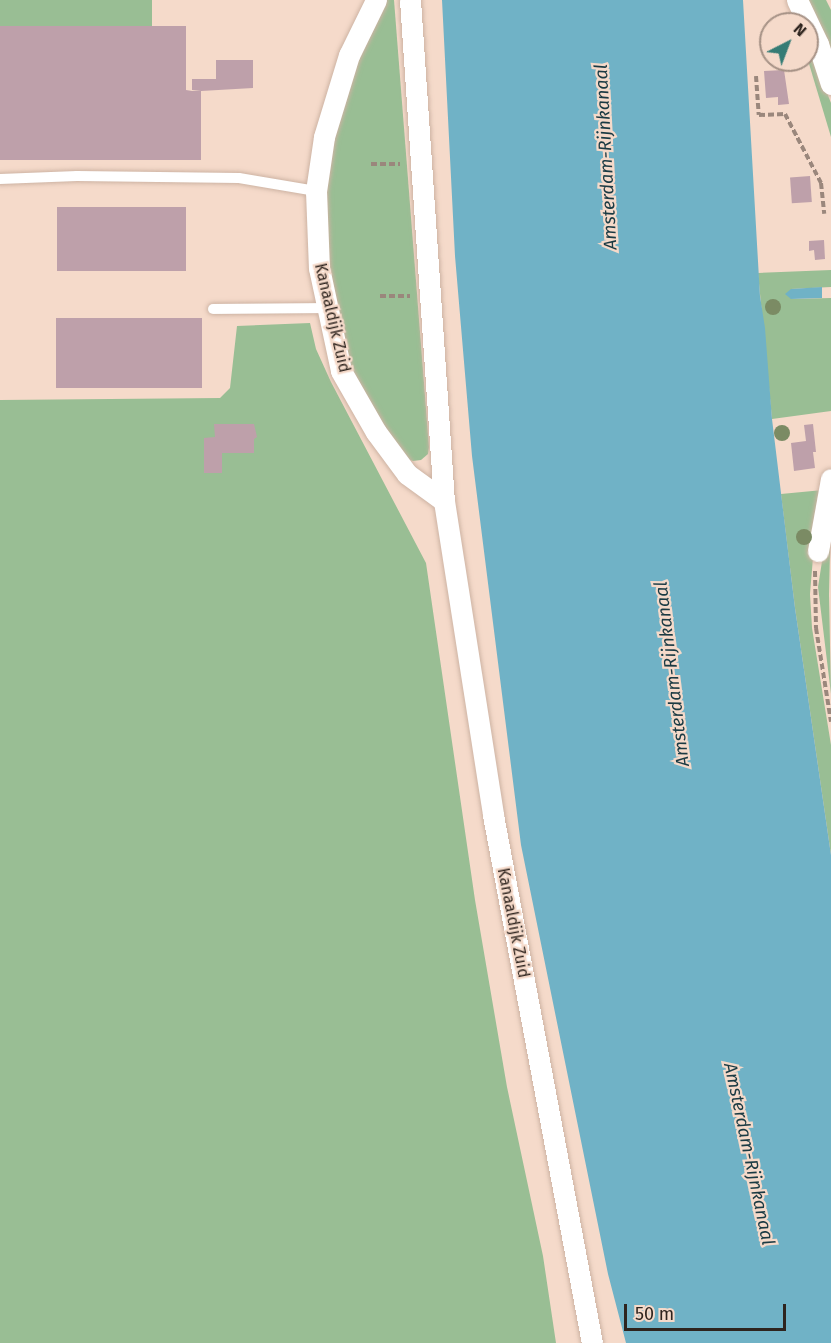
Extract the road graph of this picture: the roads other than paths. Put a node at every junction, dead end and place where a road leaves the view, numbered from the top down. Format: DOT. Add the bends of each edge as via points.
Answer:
graph roads {
  1 [pos="376,0"];
  2 [pos="410,0"];
  3 [pos="797,0"];
  4 [pos="831,84"];
  5 [pos="0,179"];
  6 [pos="316,191"];
  7 [pos="328,308"];
  8 [pos="213,309"];
  9 [pos="831,479"];
  10 [pos="444,501"];
  11 [pos="818,551"];
  12 [pos="592,1343"];
  1 -- 6 [label="street, Kanaaldijk Zuid" via="349,55 324,137"];
  2 -- 10 [label="street, Kanaaldijk Zuid"];
  3 -- 4 [label="street"];
  5 -- 6 [label="lane" via="239,178"];
  6 -- 7 [label="street, Kanaaldijk Zuid" via="319,268"];
  7 -- 8 [label="lane"];
  7 -- 10 [label="street, Kanaaldijk Zuid" via="341,371 376,432 407,474"];
  9 -- 11 [label="street"];
  10 -- 12 [label="street, Kanaaldijk Zuid" via="493,815"];
}
